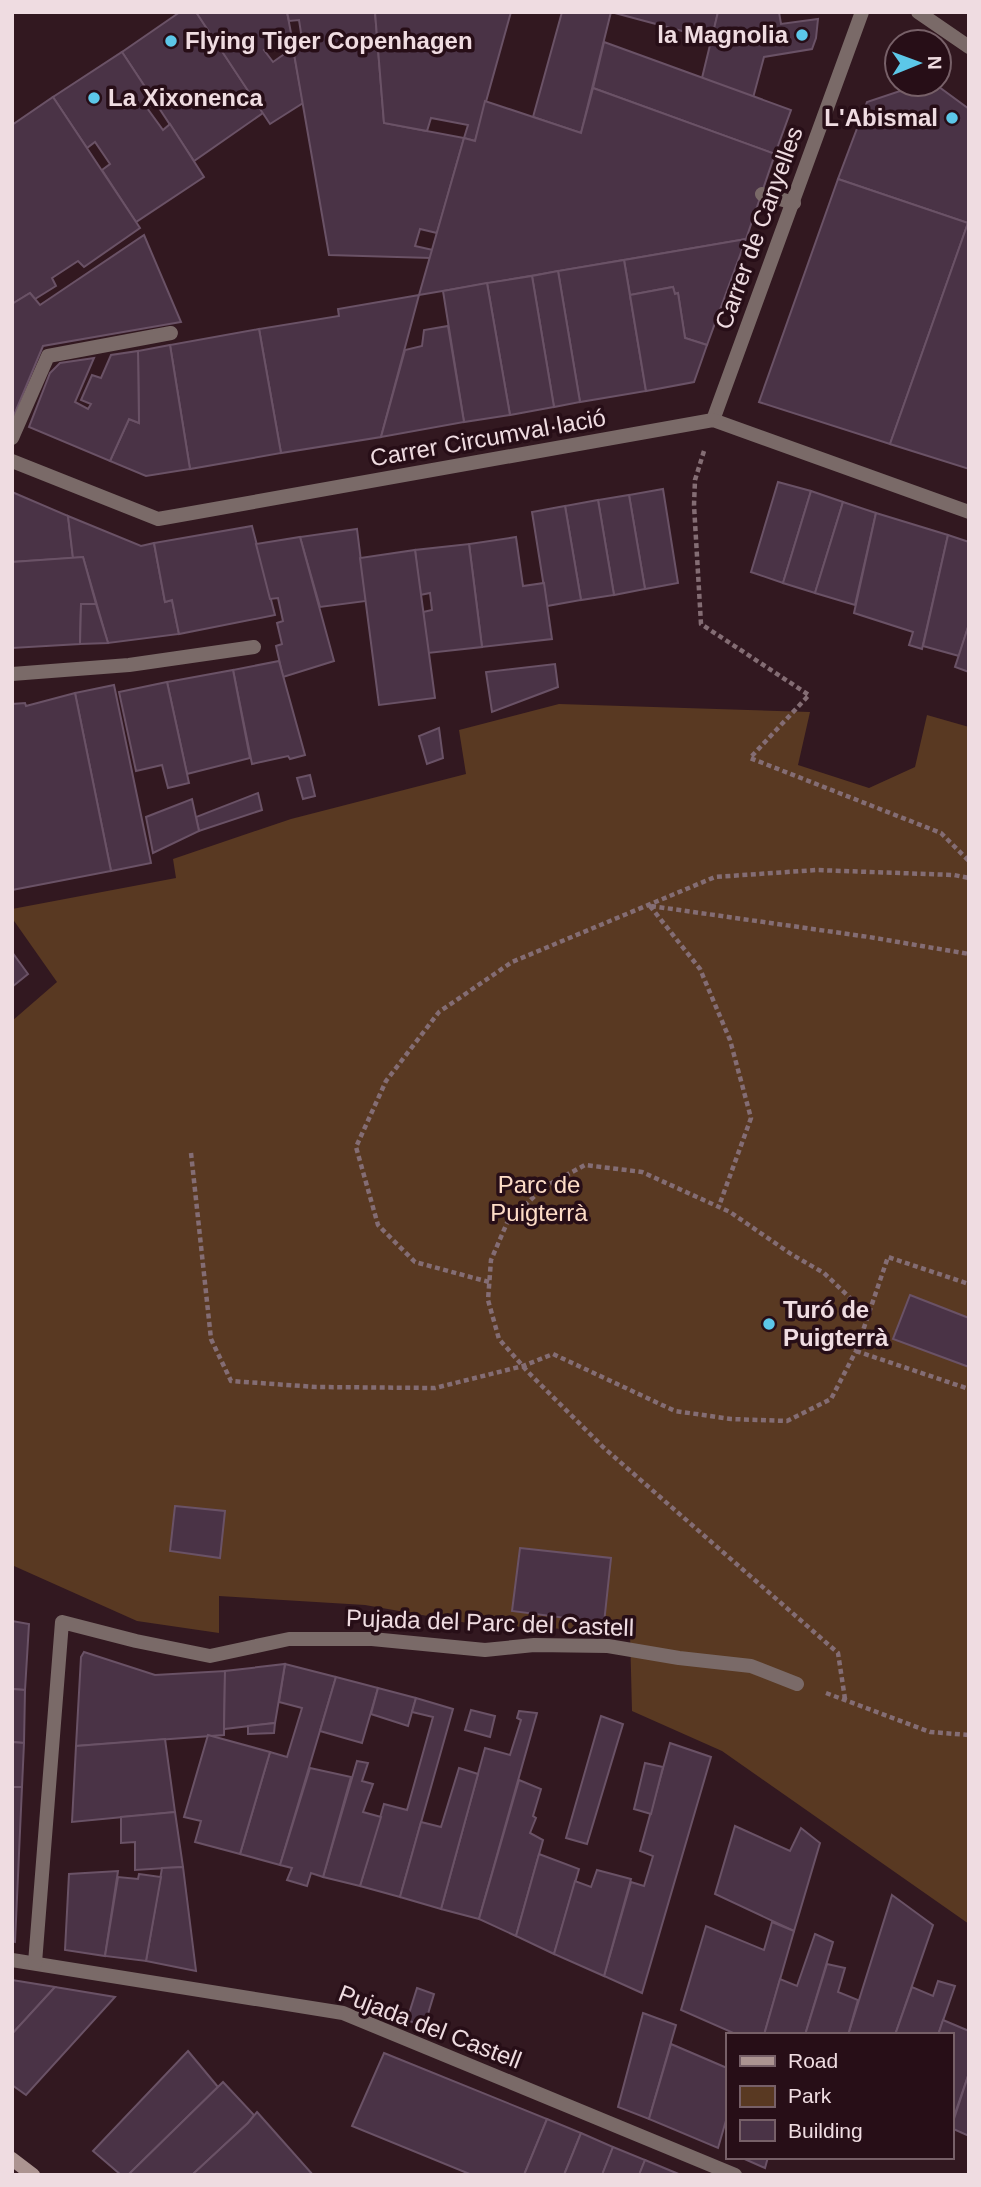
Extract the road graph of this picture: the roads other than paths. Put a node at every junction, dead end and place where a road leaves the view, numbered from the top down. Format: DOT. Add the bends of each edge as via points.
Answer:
graph roads {
  1 [pos="862,12"];
  2 [pos="918,12"];
  3 [pos="969,47"];
  4 [pos="762,194"];
  5 [pos="793,203"];
  6 [pos="171,333"];
  7 [pos="713,420"];
  8 [pos="12,438"];
  9 [pos="12,461"];
  10 [pos="969,512"];
  11 [pos="254,647"];
  12 [pos="12,674"];
  13 [pos="797,1684"];
  14 [pos="12,1960"];
  15 [pos="35,1963"];
  16 [pos="12,2159"];
  17 [pos="33,2175"];
  18 [pos="735,2175"];
  1 -- 5 [label="street, Carrer de Canyelles"];
  2 -- 3 [label="street"];
  4 -- 5 [label="street"];
  5 -- 7 [label="street, Carrer de Canyelles"];
  6 -- 8 [label="street" via="48,356"];
  7 -- 9 [label="street, Carrer Circumval·lació" via="158,519"];
  7 -- 10 [label="street, Carrer Circumval·lació"];
  11 -- 12 [label="street" via="129,665"];
  13 -- 15 [label="street, Pujada del Parc del Castell" via="751,1666 608,1646 485,1650 372,1639 289,1639 210,1656 62,1622"];
  14 -- 15 [label="street, Pujada del Castell"];
  15 -- 18 [label="street, Pujada del Castell" via="343,2013"];
  16 -- 17 [label="main road"];
}
